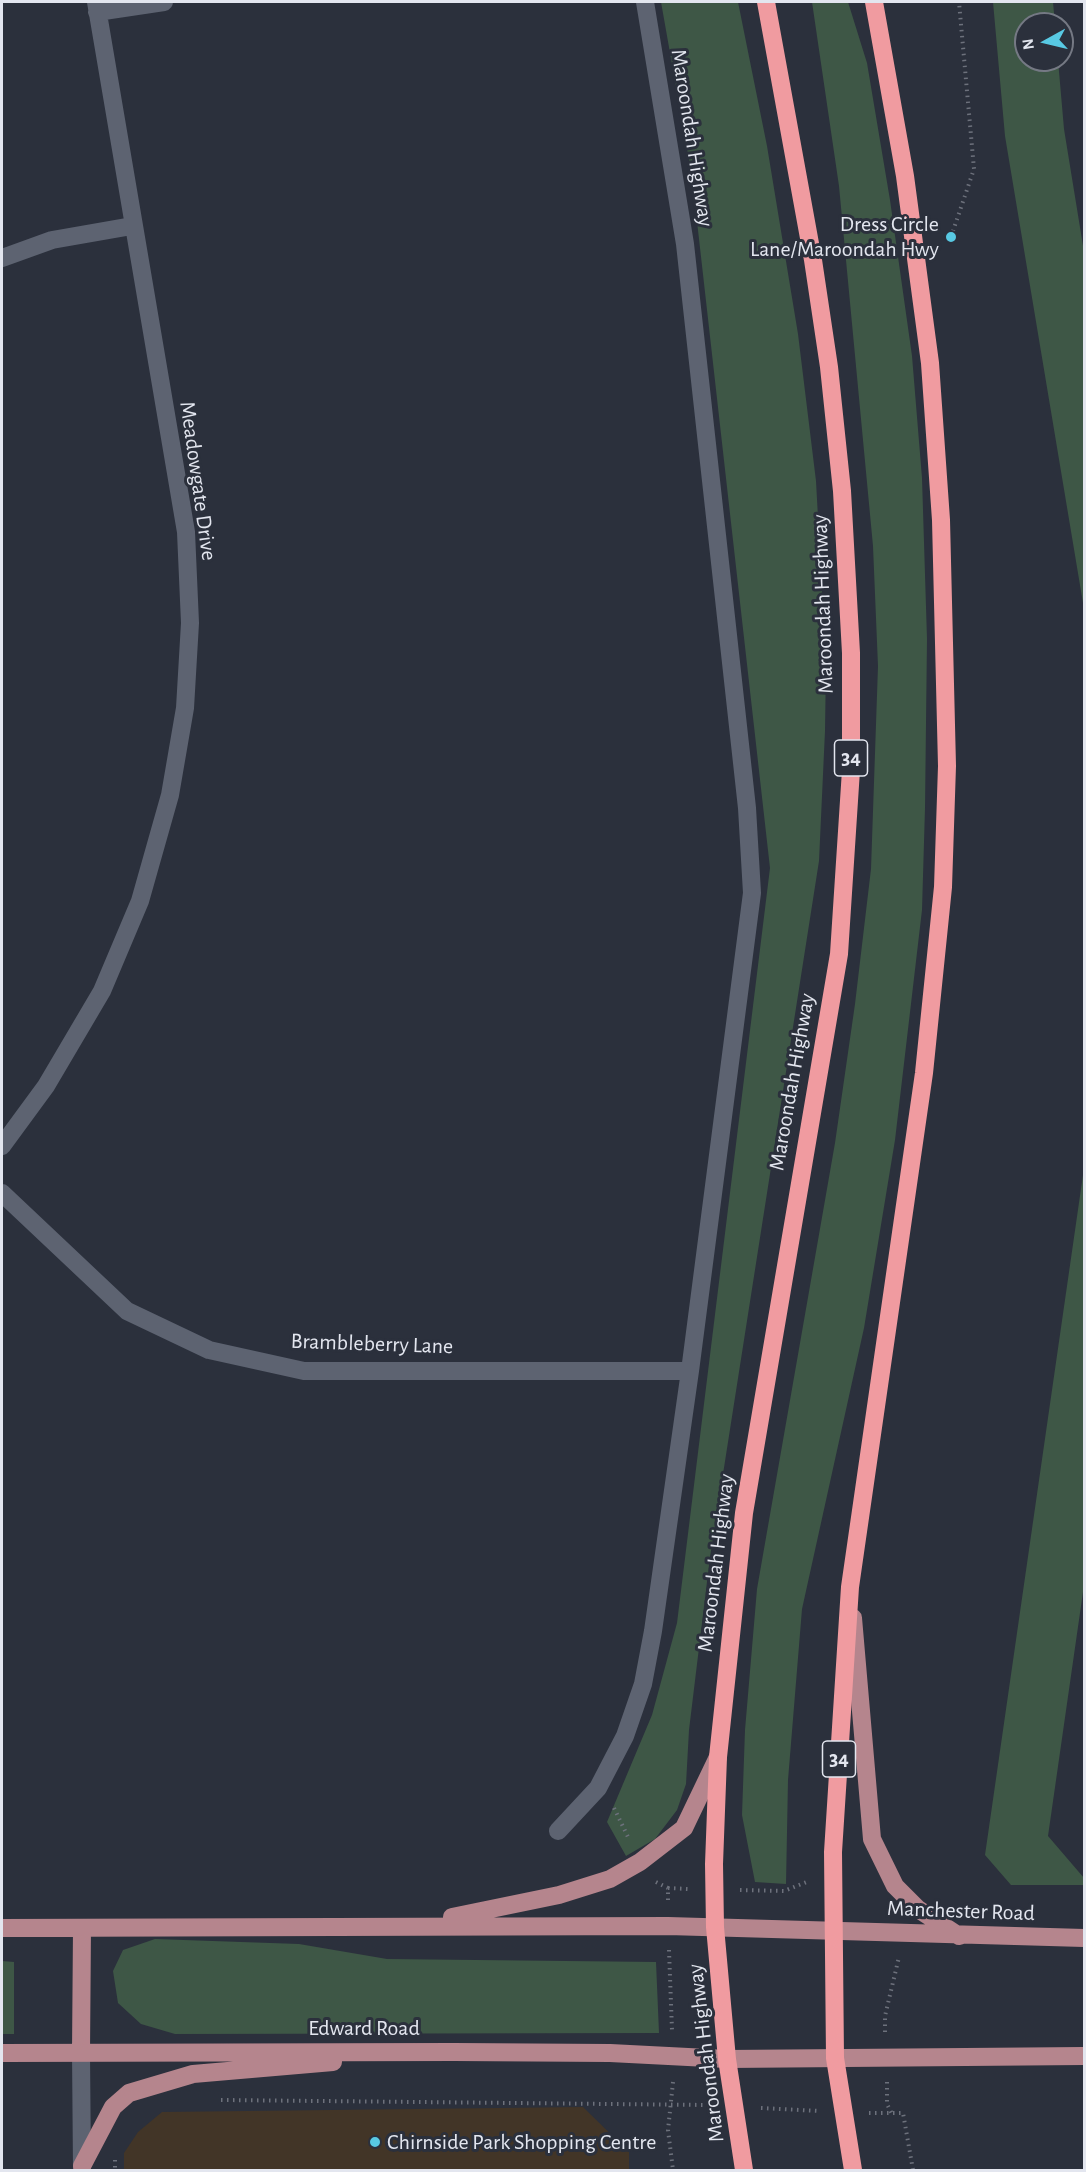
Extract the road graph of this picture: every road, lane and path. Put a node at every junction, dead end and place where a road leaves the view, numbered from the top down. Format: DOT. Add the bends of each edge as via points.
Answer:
graph roads {
  1 [pos="164,2"];
  2 [pos="645,2"];
  3 [pos="766,2"];
  4 [pos="874,2"];
  5 [pos="959,2"];
  6 [pos="97,7"];
  7 [pos="132,226"];
  8 [pos="951,237"];
  9 [pos="2,258"];
  10 [pos="2,1146"];
  11 [pos="2,1193"];
  12 [pos="690,1371"];
  13 [pos="850,1587"];
  14 [pos="718,1757"];
  15 [pos="602,1781"];
  16 [pos="558,1831"];
  17 [pos="640,1862"];
  18 [pos="415,1925"];
  19 [pos="715,1927"];
  20 [pos="2,1928"];
  21 [pos="82,1928"];
  22 [pos="836,1932"];
  23 [pos="959,1936"];
  24 [pos="1084,1938"];
  25 [pos="81,2052"];
  26 [pos="454,2052"];
  27 [pos="2,2053"];
  28 [pos="673,2056"];
  29 [pos="1084,2056"];
  30 [pos="836,2058"];
  31 [pos="727,2059"];
  32 [pos="218,2100"];
  33 [pos="672,2103"];
  34 [pos="735,2106"];
  35 [pos="842,2112"];
  36 [pos="115,2150"];
  37 [pos="82,2168"];
  38 [pos="115,2170"];
  39 [pos="673,2170"];
  40 [pos="744,2170"];
  41 [pos="853,2170"];
  42 [pos="913,2170"];
  1 -- 6 [label="street"];
  2 -- 12 [label="street, Maroondah Highway" via="685,244 747,808 752,893"];
  3 -- 14 [label="highway, Maroondah Highway / 34" via="813,260 833,404 851,653 851,770 838,954 744,1513"];
  4 -- 13 [label="highway, 34" via="905,176 930,363 941,520 947,766 943,887 924,1073"];
  5 -- 8 [label="path" via="974,170"];
  6 -- 7 [label="street, Meadowgate Drive"];
  7 -- 9 [label="street" via="52,240"];
  7 -- 10 [label="street, Meadowgate Drive" via="186,532 190,623 185,708 170,795 140,902 102,992 46,1086"];
  11 -- 12 [label="street, Brambleberry Lane" via="127,1311 209,1350 304,1371"];
  12 -- 15 [label="street, Maroondah Highway" via="643,1684 625,1736"];
  13 -- 22 [label="highway, 34" via="832,1852"];
  13 -- 23 [label="main road" via="872,1839 895,1886 918,1909"];
  14 -- 17 [label="main road" via="684,1828"];
  14 -- 19 [label="highway, Maroondah Highway / 34"];
  15 -- 16 [label="street, Maroondah Highway"];
  15 -- 17 [label="path"];
  17 -- 18 [label="main road" via="610,1879 559,1895"];
  18 -- 19 [label="main road"];
  18 -- 21 [label="main road"];
  19 -- 22 [label="main road, Manchester Road"];
  19 -- 31 [label="highway, Maroondah Highway / 34"];
  20 -- 21 [label="main road"];
  21 -- 25 [label="main road"];
  22 -- 23 [label="main road, Manchester Road"];
  22 -- 30 [label="highway, 34"];
  23 -- 24 [label="main road, Manchester Road"];
  25 -- 26 [label="main road, Edward Road"];
  25 -- 27 [label="main road, Edward Road"];
  25 -- 37 [label="street"];
  26 -- 28 [label="main road, Edward Road"];
  26 -- 37 [label="main road" via="193,2074 156,2083 129,2093 113,2107"];
  28 -- 31 [label="main road, Edward Road"];
  28 -- 33 [label="path"];
  29 -- 30 [label="main road"];
  30 -- 31 [label="main road, Edward Road"];
  30 -- 35 [label="highway, 34"];
  31 -- 34 [label="highway, Maroondah Highway / 34"];
  32 -- 33 [label="path"];
  33 -- 34 [label="path"];
  33 -- 39 [label="path" via="668,2130"];
  34 -- 35 [label="path"];
  34 -- 40 [label="highway, Maroondah Highway / 34"];
  35 -- 41 [label="highway, 34"];
  35 -- 42 [label="path" via="903,2113"];
  36 -- 38 [label="path"];
}
